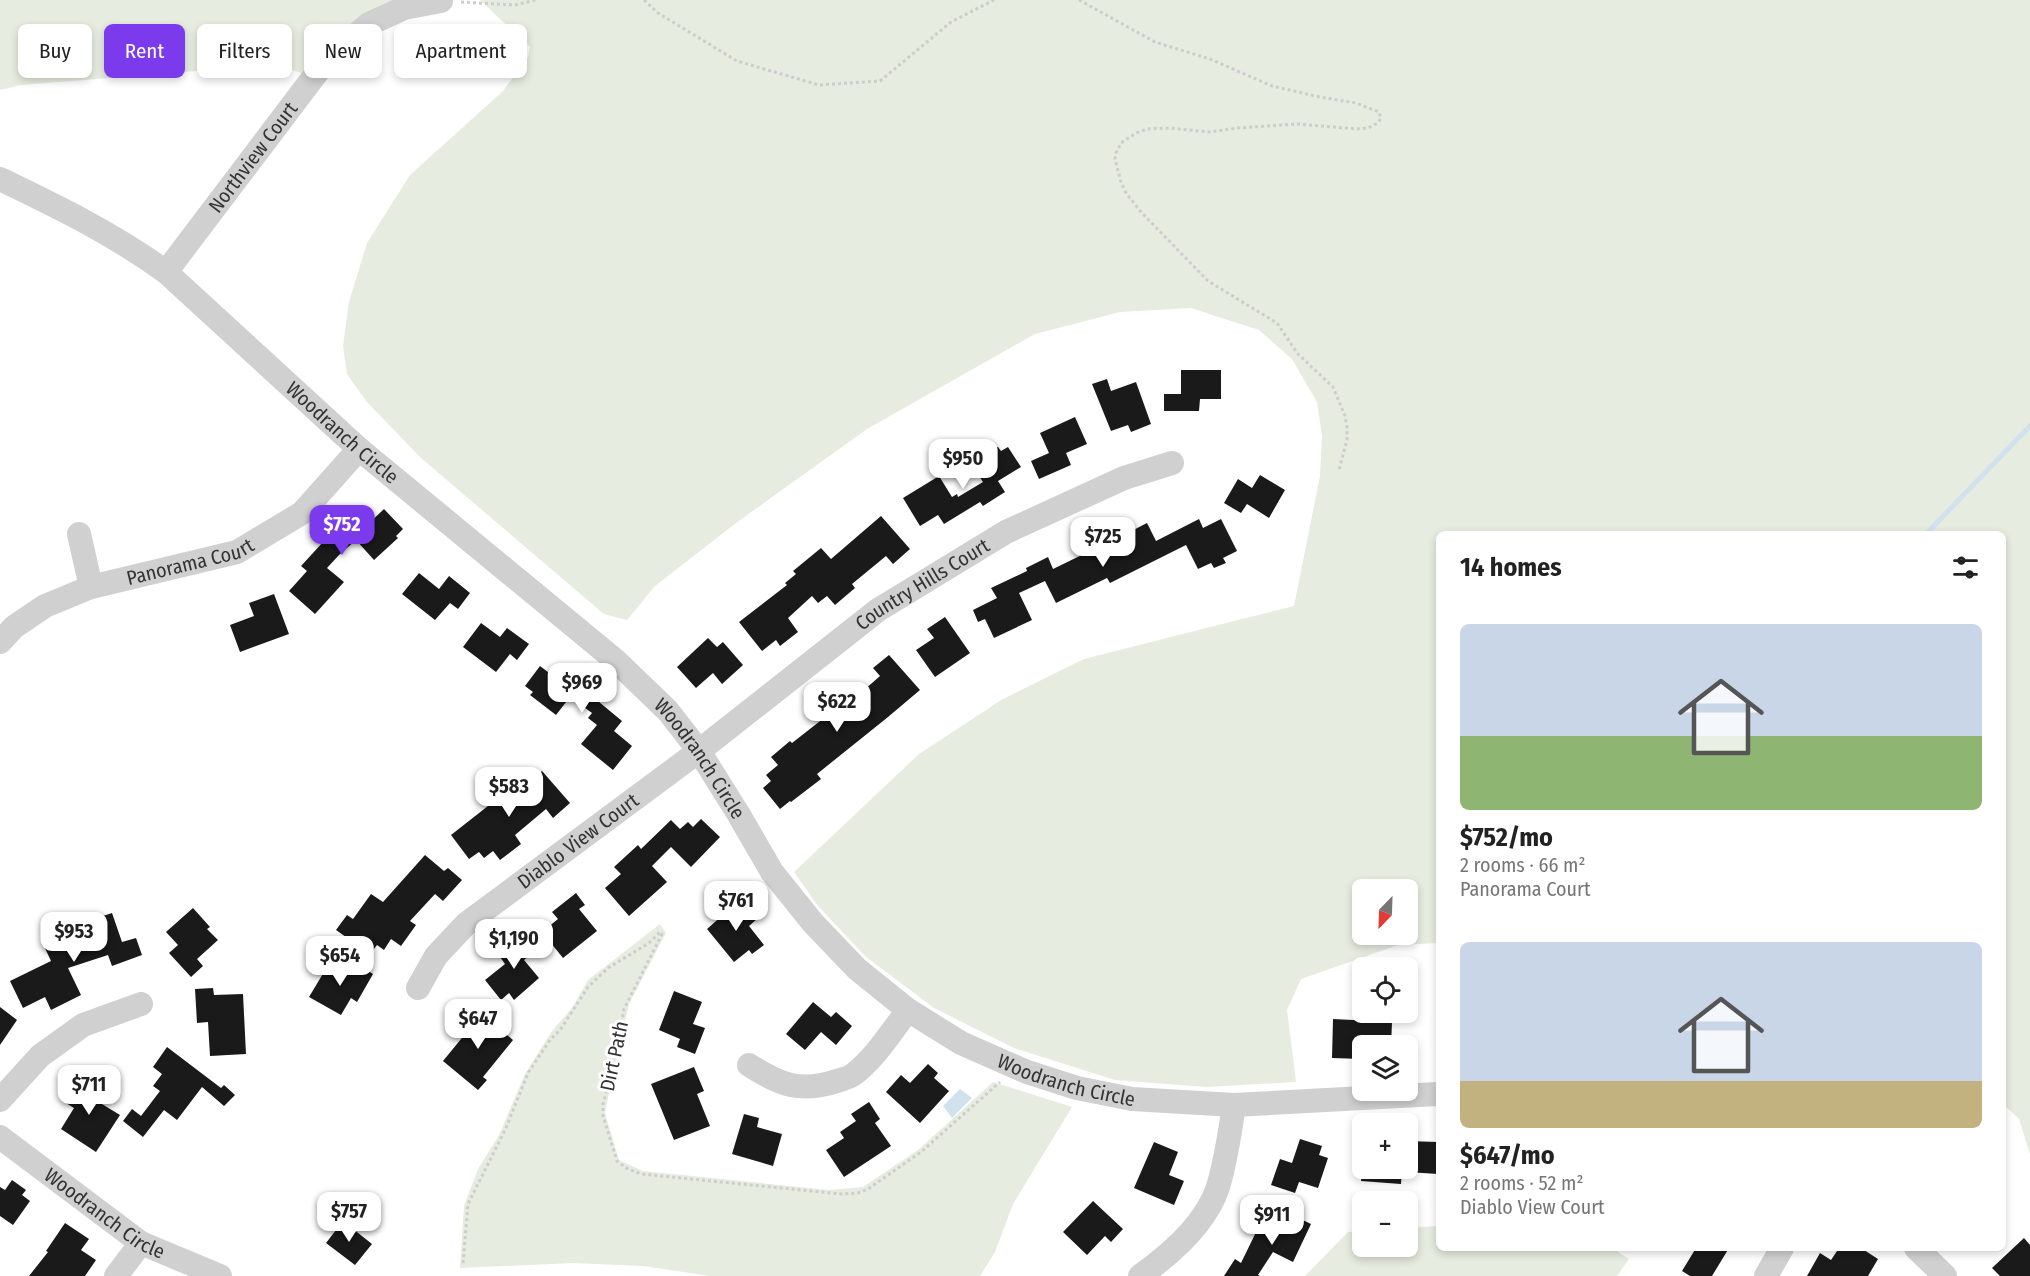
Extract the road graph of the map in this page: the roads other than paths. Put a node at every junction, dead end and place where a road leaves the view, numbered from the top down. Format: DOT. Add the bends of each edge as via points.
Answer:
graph roads {
  1 [pos="441,1"];
  2 [pos="0,180"];
  3 [pos="166,272"];
  4 [pos="359,449"];
  5 [pos="1172,463"];
  6 [pos="79,534"];
  7 [pos="91,587"];
  8 [pos="0,642"];
  9 [pos="699,751"];
  10 [pos="418,988"];
  11 [pos="141,1004"];
  12 [pos="908,1010"];
  13 [pos="749,1065"];
  14 [pos="1436,1094"];
  15 [pos="0,1100"];
  16 [pos="1234,1105"];
  17 [pos="0,1137"];
  18 [pos="141,1243"];
  19 [pos="1780,1251"];
  20 [pos="1920,1251"];
  21 [pos="116,1276"];
  22 [pos="220,1276"];
  23 [pos="1140,1276"];
  24 [pos="1766,1276"];
  25 [pos="1945,1276"];
  1 -- 3 [label="street, Northview Court" via="404,8 369,24 328,58"];
  2 -- 3 [label="street, Woodranch Circle" via="90,223"];
  3 -- 4 [label="street, Woodranch Circle"];
  4 -- 7 [label="street, Panorama Court" via="302,513 237,552"];
  4 -- 9 [label="street, Woodranch Circle" via="615,660 668,711"];
  5 -- 9 [label="street, Country Hills Court" via="1124,478 1006,532 878,610"];
  6 -- 7 [label="street"];
  7 -- 8 [label="street, Panorama Court" via="45,606"];
  9 -- 10 [label="street, Diablo View Court" via="466,924 436,956"];
  9 -- 12 [label="street, Woodranch Circle" via="772,873 857,969"];
  11 -- 15 [label="street" via="83,1026 40,1056"];
  12 -- 13 [label="street" via="872,1058 852,1076 802,1088 775,1081"];
  12 -- 16 [label="street, Woodranch Circle" via="961,1042 1027,1072 1077,1088 1132,1098"];
  14 -- 16 [label="street, Woodranch Circle"];
  16 -- 23 [label="street" via="1217,1189 1200,1221"];
  17 -- 18 [label="street, Woodranch Circle"];
  18 -- 21 [label="street"];
  18 -- 22 [label="street, Woodranch Circle"];
  19 -- 24 [label="street"];
  20 -- 25 [label="street"];
}
